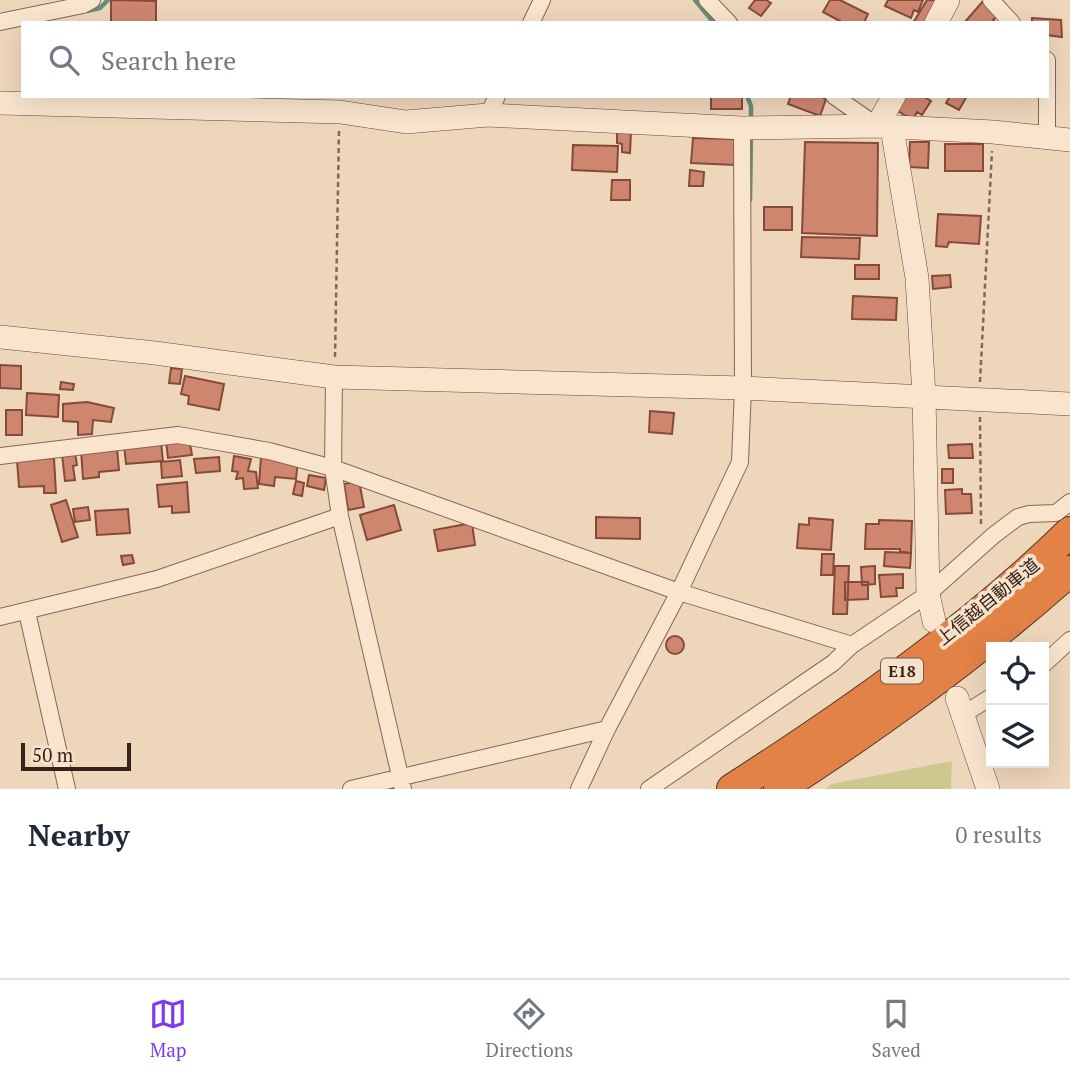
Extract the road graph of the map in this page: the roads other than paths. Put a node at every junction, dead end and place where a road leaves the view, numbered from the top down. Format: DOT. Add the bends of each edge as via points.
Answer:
graph roads {
  1 [pos="92,0"];
  2 [pos="542,0"];
  3 [pos="707,0"];
  4 [pos="948,0"];
  5 [pos="991,0"];
  6 [pos="532,21"];
  7 [pos="727,21"];
  8 [pos="937,21"];
  9 [pos="1010,21"];
  10 [pos="0,22"];
  11 [pos="1049,73"];
  12 [pos="837,98"];
  13 [pos="893,98"];
  14 [pos="0,103"];
  15 [pos="492,106"];
  16 [pos="885,127"];
  17 [pos="742,128"];
  18 [pos="1059,140"];
  19 [pos="0,337"];
  20 [pos="334,377"];
  21 [pos="743,388"];
  22 [pos="924,396"];
  23 [pos="1070,404"];
  24 [pos="0,456"];
  25 [pos="332,468"];
  26 [pos="1070,502"];
  27 [pos="340,516"];
  28 [pos="1067,536"];
  29 [pos="1070,571"];
  30 [pos="679,592"];
  31 [pos="928,594"];
  32 [pos="27,612"];
  33 [pos="0,617"];
  34 [pos="934,621"];
  35 [pos="1070,640"];
  36 [pos="852,645"];
  37 [pos="1049,659"];
  38 [pos="986,698"];
  39 [pos="960,706"];
  40 [pos="607,729"];
  41 [pos="402,783"];
  42 [pos="67,789"];
  43 [pos="351,789"];
  44 [pos="579,789"];
  45 [pos="649,789"];
  46 [pos="732,789"];
  47 [pos="779,789"];
  48 [pos="988,789"];
  1 -- 10 [label="street"];
  2 -- 6 [label="street"];
  3 -- 7 [label="street"];
  4 -- 8 [label="street"];
  5 -- 9 [label="street"];
  11 -- 18 [label="street"];
  12 -- 16 [label="street"];
  13 -- 16 [label="street"];
  14 -- 15 [label="street" via="340,112 406,122"];
  15 -- 17 [label="street"];
  16 -- 17 [label="street"];
  16 -- 18 [label="street"];
  16 -- 22 [label="street" via="917,278"];
  17 -- 21 [label="street"];
  19 -- 20 [label="street"];
  20 -- 21 [label="street"];
  20 -- 25 [label="street"];
  21 -- 22 [label="street"];
  21 -- 30 [label="street" via="740,462"];
  22 -- 23 [label="street"];
  22 -- 31 [label="street"];
  24 -- 25 [label="street" via="178,435"];
  25 -- 27 [label="street"];
  25 -- 30 [label="street"];
  26 -- 31 [label="street" via="1056,513 1018,517"];
  27 -- 32 [label="street" via="157,579"];
  27 -- 41 [label="street"];
  28 -- 46 [label="highway, 上信越自動車道 / E18" via="894,677"];
  29 -- 47 [label="highway, 上信越自動車道 / E18" via="968,657"];
  30 -- 36 [label="street"];
  30 -- 40 [label="street"];
  31 -- 34 [label="street"];
  31 -- 36 [label="street"];
  32 -- 33 [label="street"];
  32 -- 42 [label="street"];
  35 -- 37 [label="street"];
  36 -- 45 [label="street" via="833,663"];
  38 -- 39 [label="street"];
  39 -- 48 [label="street"];
  40 -- 41 [label="street"];
  40 -- 44 [label="street"];
  41 -- 43 [label="street"];
}
